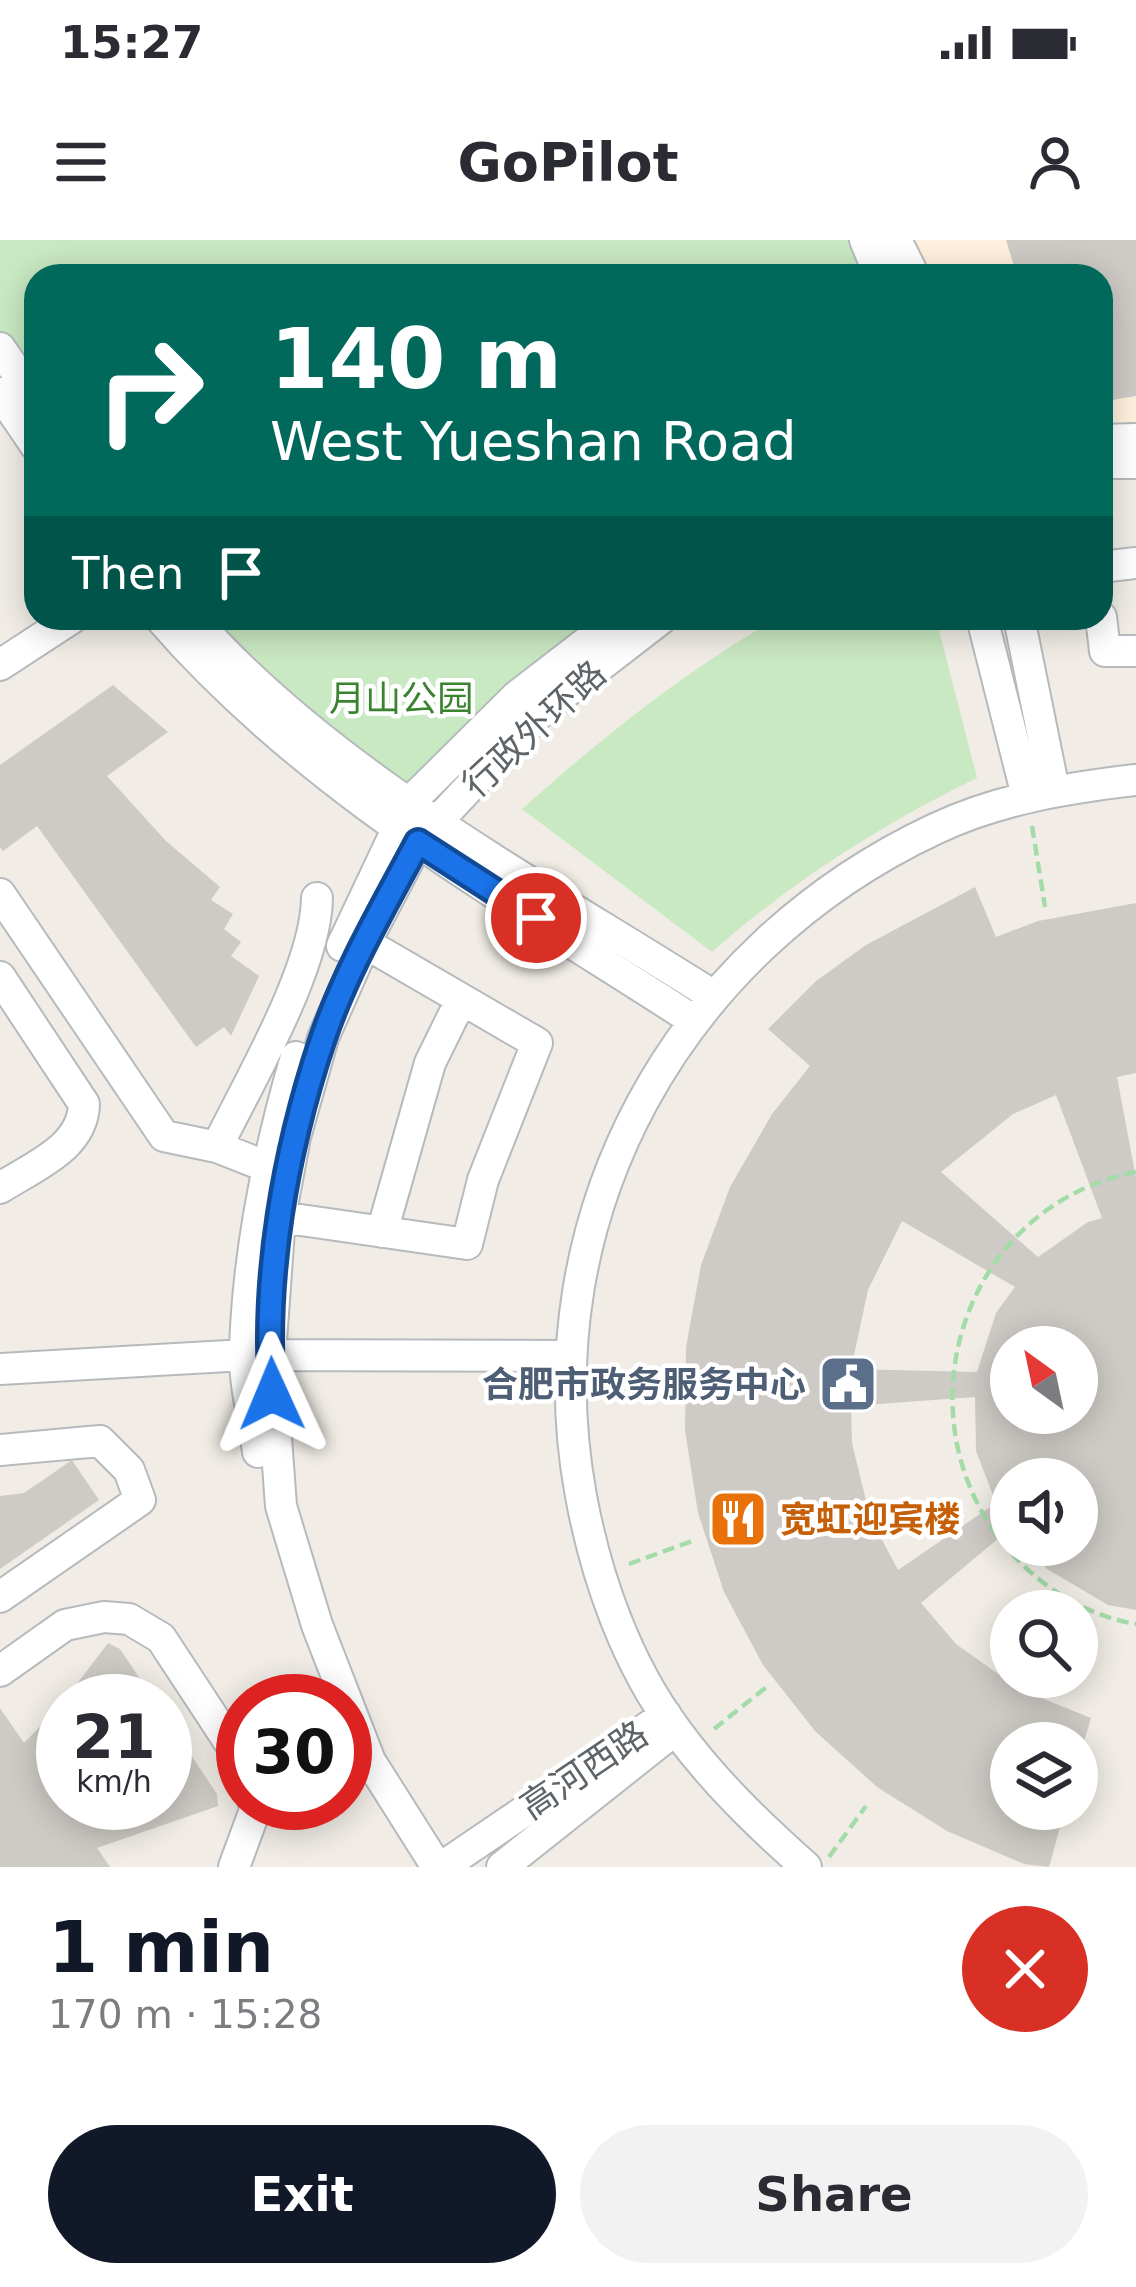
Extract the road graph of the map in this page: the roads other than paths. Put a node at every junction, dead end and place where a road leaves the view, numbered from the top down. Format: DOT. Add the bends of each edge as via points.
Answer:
graph roads {
  1 [pos="4,373"];
  2 [pos="24,419"];
  3 [pos="54,630"];
  4 [pos="170,630"];
  5 [pos="203,630"];
  6 [pos="602,630"];
  7 [pos="646,630"];
  8 [pos="986,630"];
  9 [pos="1021,630"];
  10 [pos="1103,630"];
  11 [pos="1136,651"];
  12 [pos="0,665"];
  13 [pos="1136,780"];
  14 [pos="1041,793"];
  15 [pos="415,823"];
  16 [pos="0,894"];
  17 [pos="317,898"];
  18 [pos="365,943"];
  19 [pos="0,977"];
  20 [pos="461,1000"];
  21 [pos="702,1008"];
  22 [pos="217,1147"];
  23 [pos="277,1171"];
  24 [pos="0,1188"];
  25 [pos="280,1217"];
  26 [pos="382,1232"];
  27 [pos="257,1355"];
  28 [pos="570,1356"];
  29 [pos="0,1369"];
  30 [pos="0,1450"];
  31 [pos="0,1597"];
  32 [pos="0,1671"];
  33 [pos="316,1674"];
  34 [pos="216,1722"];
  35 [pos="677,1731"];
  36 [pos="372,1794"];
  37 [pos="248,1830"];
  38 [pos="234,1867"];
  39 [pos="413,1867"];
  40 [pos="440,1867"];
  41 [pos="502,1867"];
  42 [pos="806,1867"];
  1 -- 2 [label="street"];
  3 -- 12 [label="street"];
  4 -- 15 [label="street" via="301,755"];
  5 -- 15 [label="street"];
  6 -- 15 [label="street, 行政外环路" via="517,696"];
  7 -- 15 [label="street, 行政外环路"];
  8 -- 14 [label="street"];
  9 -- 14 [label="street"];
  10 -- 11 [label="street" via="1105,651"];
  13 -- 14 [label="street"];
  14 -- 21 [label="street" via="938,827 854,872 778,928"];
  15 -- 18 [label="street, 行政外环路"];
  15 -- 21 [label="street"];
  15 -- 23 [label="street, 行政外环路" via="305,1028"];
  16 -- 22 [label="street" via="164,1136"];
  17 -- 22 [label="street" via="305,963"];
  18 -- 20 [label="street"];
  18 -- 23 [label="street, 行政外环路"];
  19 -- 24 [label="street" via="84,1103 76,1138"];
  20 -- 26 [label="street" via="430,1063"];
  20 -- 26 [label="street" via="537,1043 467,1244"];
  21 -- 28 [label="street" via="644,1096 606,1179 581,1266"];
  22 -- 23 [label="street"];
  23 -- 25 [label="street, 行政外环路"];
  23 -- 27 [label="street, 行政外环路" via="258,1208"];
  25 -- 26 [label="street"];
  25 -- 27 [label="street, 行政外环路"];
  27 -- 28 [label="street"];
  27 -- 29 [label="street"];
  27 -- 33 [label="street, 行政外环路" via="265,1503"];
  27 -- 40 [label="street, 行政外环路" via="281,1506 317,1625 370,1761"];
  28 -- 35 [label="street" via="573,1450 590,1543 621,1632"];
  30 -- 31 [label="street" via="100,1441 129,1470 140,1500"];
  32 -- 34 [label="street" via="64,1625 129,1619 161,1638"];
  35 -- 40 [label="street, 高河西路"];
  35 -- 41 [label="street, 高河西路"];
  35 -- 42 [label="street" via="737,1805"];
  36 -- 39 [label="street"];
  37 -- 38 [label="street"];
}
